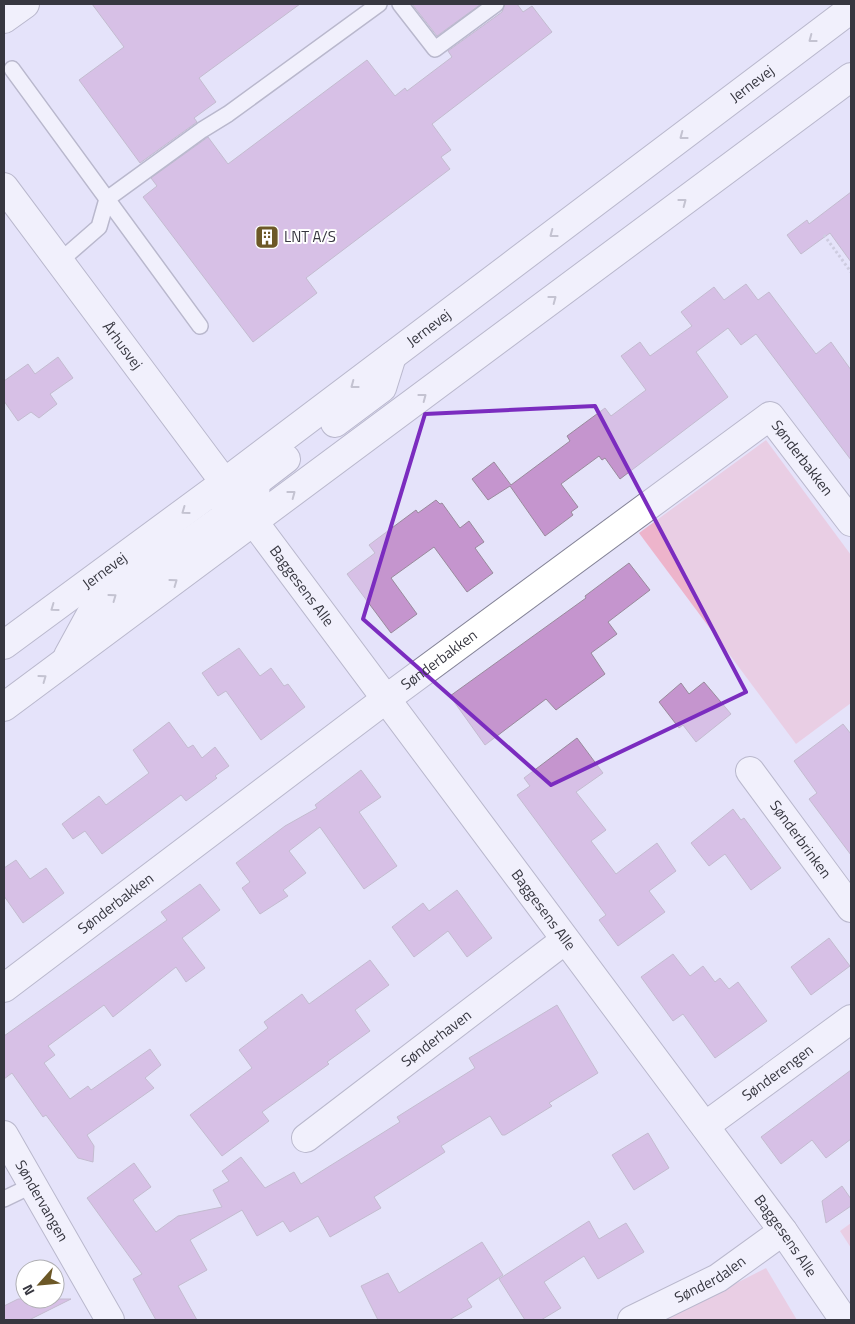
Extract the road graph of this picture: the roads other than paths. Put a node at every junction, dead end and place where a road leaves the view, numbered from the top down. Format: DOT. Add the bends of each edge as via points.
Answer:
graph roads {
  1 [pos="25,4"];
  2 [pos="379,4"];
  3 [pos="400,4"];
  4 [pos="496,4"];
  5 [pos="851,9"];
  6 [pos="4,19"];
  7 [pos="12,69"];
  8 [pos="851,77"];
  9 [pos="4,187"];
  10 [pos="107,199"];
  11 [pos="60,261"];
  12 [pos="200,326"];
  13 [pos="392,356"];
  14 [pos="239,503"];
  15 [pos="851,522"];
  16 [pos="4,645"];
  17 [pos="64,662"];
  18 [pos="386,699"];
  19 [pos="4,707"];
  20 [pos="750,771"];
  21 [pos="851,908"];
  22 [pos="565,940"];
  23 [pos="4,988"];
  24 [pos="851,1019"];
  25 [pos="705,1126"];
  26 [pos="4,1135"];
  27 [pos="306,1138"];
  28 [pos="33,1185"];
  29 [pos="4,1199"];
  30 [pos="783,1230"];
  31 [pos="110,1320"];
  32 [pos="632,1320"];
  33 [pos="844,1320"];
  1 -- 6 [label="street"];
  2 -- 10 [label="lane"];
  3 -- 4 [label="lane" via="435,49"];
  5 -- 13 [label="street, Jernevej, one-way"];
  7 -- 10 [label="lane"];
  14 -- 8 [label="street, Jernevej, one-way"];
  9 -- 11 [label="street, Århusvej"];
  10 -- 11 [label="lane" via="99,227"];
  10 -- 12 [label="lane"];
  11 -- 14 [label="street, Århusvej"];
  13 -- 14 [label="street, Jernevej, one-way"];
  13 -- 14 [label="street" via="382,388 256,482"];
  14 -- 16 [label="street, Jernevej, one-way"];
  17 -- 14 [label="street, Jernevej, one-way"];
  17 -- 14 [label="street, one-way" via="92,612 226,516"];
  14 -- 18 [label="street, Baggesens Alle"];
  15 -- 18 [label="street, Sønderbakken" via="770,416"];
  19 -- 17 [label="street, Jernevej, one-way"];
  18 -- 22 [label="street, Baggesens Alle"];
  18 -- 23 [label="street, Sønderbakken"];
  20 -- 21 [label="street, Sønderbrinken"];
  22 -- 25 [label="street, Baggesens Alle"];
  22 -- 27 [label="street, Sønderhaven"];
  24 -- 25 [label="street, Sønderengen"];
  25 -- 30 [label="street, Baggesens Alle"];
  26 -- 28 [label="street, Søndervangen"];
  28 -- 29 [label="lane"];
  28 -- 31 [label="street, Søndervangen"];
  30 -- 32 [label="street, Sønderdalen" via="718,1278"];
  30 -- 33 [label="street, Baggesens Alle"];
}
